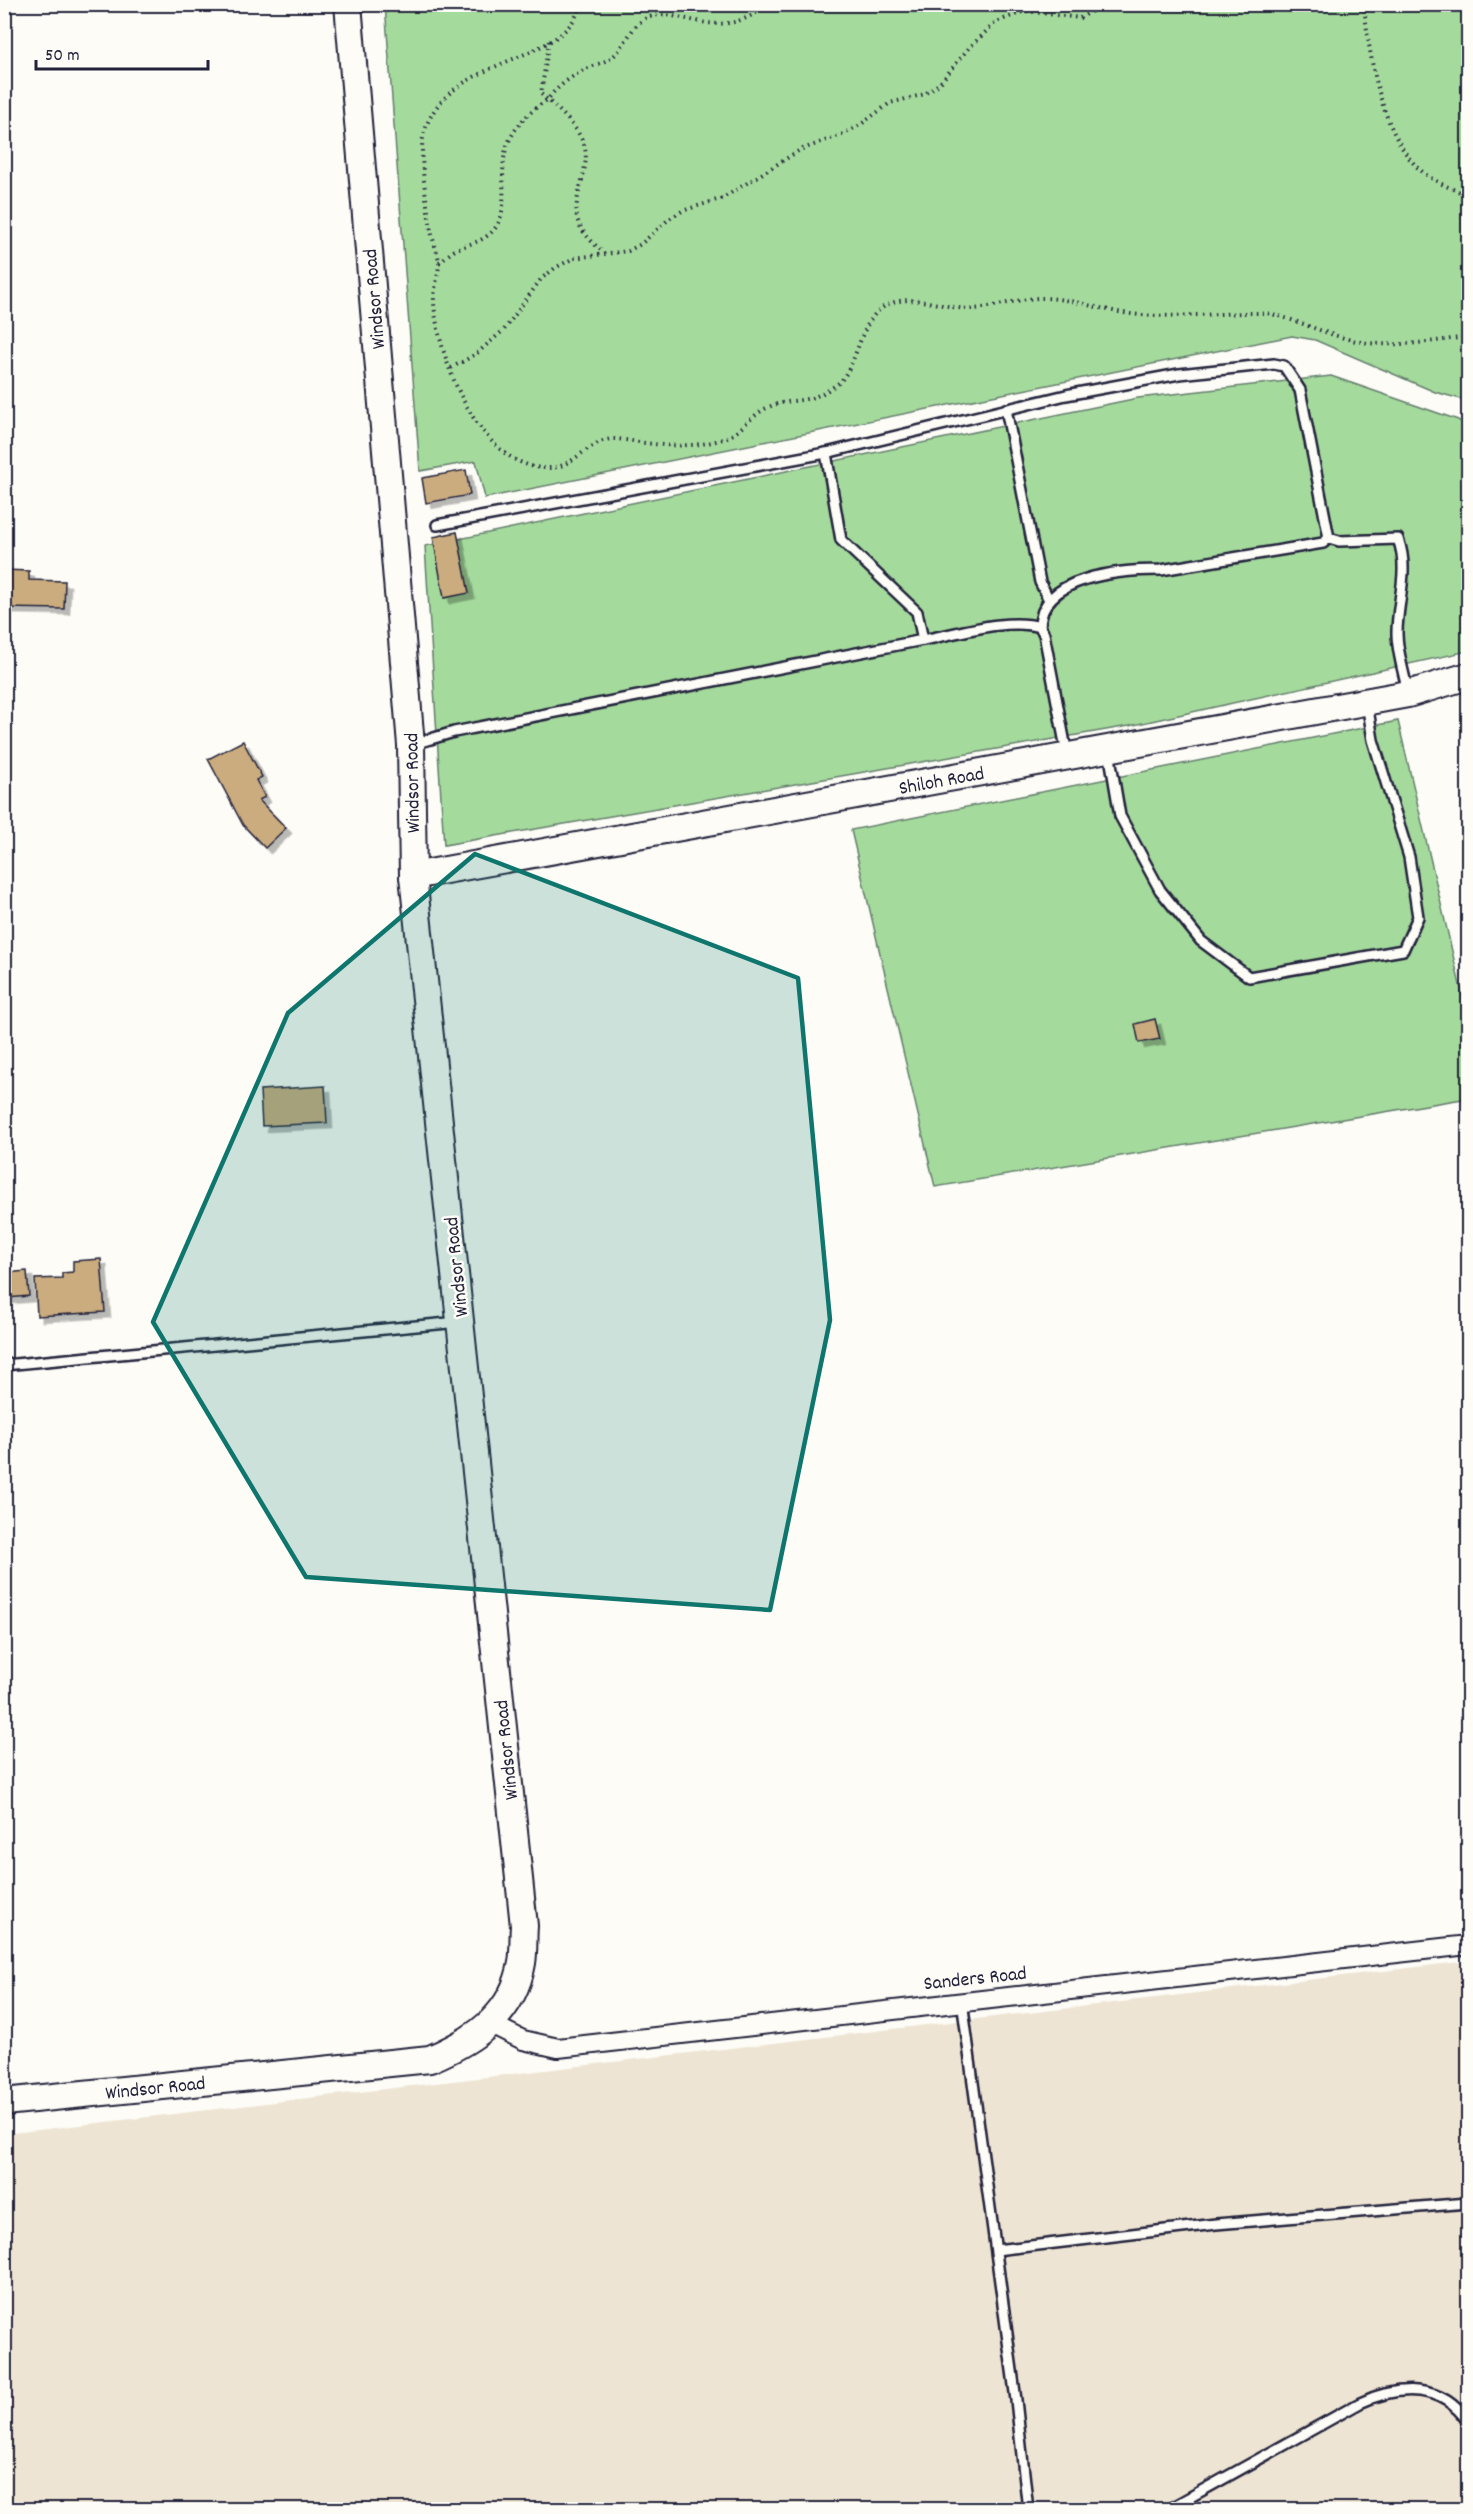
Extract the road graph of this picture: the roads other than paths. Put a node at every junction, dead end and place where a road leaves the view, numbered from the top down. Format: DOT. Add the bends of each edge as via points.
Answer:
graph roads {
  1 [pos="348,4"];
  2 [pos="1006,409"];
  3 [pos="826,453"];
  4 [pos="437,525"];
  5 [pos="1329,538"];
  6 [pos="1048,600"];
  7 [pos="1040,627"];
  8 [pos="923,640"];
  9 [pos="1468,676"];
  10 [pos="1408,694"];
  11 [pos="1366,701"];
  12 [pos="411,745"];
  13 [pos="1108,749"];
  14 [pos="1067,757"];
  15 [pos="413,876"];
  16 [pos="460,1322"];
  17 [pos="4,1365"];
  18 [pos="1468,1945"];
  19 [pos="962,2001"];
  20 [pos="490,2024"];
  21 [pos="4,2102"];
  22 [pos="1468,2203"];
  23 [pos="996,2250"];
  24 [pos="1468,2422"];
  25 [pos="1028,2510"];
  26 [pos="1167,2510"];
  1 -- 12 [label="main road, Windsor Road"];
  2 -- 3 [label="lane"];
  2 -- 5 [label="lane" via="1179,374 1284,366 1300,390"];
  2 -- 6 [label="lane" via="1040,582"];
  3 -- 4 [label="lane"];
  3 -- 8 [label="lane" via="841,540 917,612"];
  5 -- 6 [label="lane" via="1323,543 1161,570 1095,576"];
  5 -- 10 [label="lane" via="1398,539 1404,571 1397,634"];
  6 -- 7 [label="lane"];
  7 -- 8 [label="lane" via="989,627"];
  7 -- 14 [label="lane"];
  8 -- 12 [label="lane" via="454,732"];
  9 -- 10 [label="main road, Shiloh Road"];
  10 -- 11 [label="main road, Shiloh Road"];
  11 -- 13 [label="main road, Shiloh Road"];
  11 -- 13 [label="lane" via="1373,740 1409,857 1418,917 1403,950 1249,977 1201,941 1161,890 1120,816"];
  12 -- 15 [label="main road, Windsor Road"];
  13 -- 14 [label="main road, Shiloh Road"];
  14 -- 15 [label="main road, Shiloh Road"];
  15 -- 16 [label="main road, Windsor Road"];
  16 -- 17 [label="lane"];
  16 -- 20 [label="main road, Windsor Road" via="524,1926 522,1964 511,1998"];
  18 -- 19 [label="street, Sanders Road"];
  19 -- 20 [label="street, Sanders Road" via="558,2048 523,2040"];
  19 -- 23 [label="lane"];
  20 -- 21 [label="main road, Windsor Road" via="462,2046 430,2059"];
  22 -- 23 [label="lane" via="1216,2224"];
  23 -- 25 [label="lane"];
  24 -- 26 [label="lane" via="1462,2412 1438,2396 1413,2389 1382,2392"];
}
